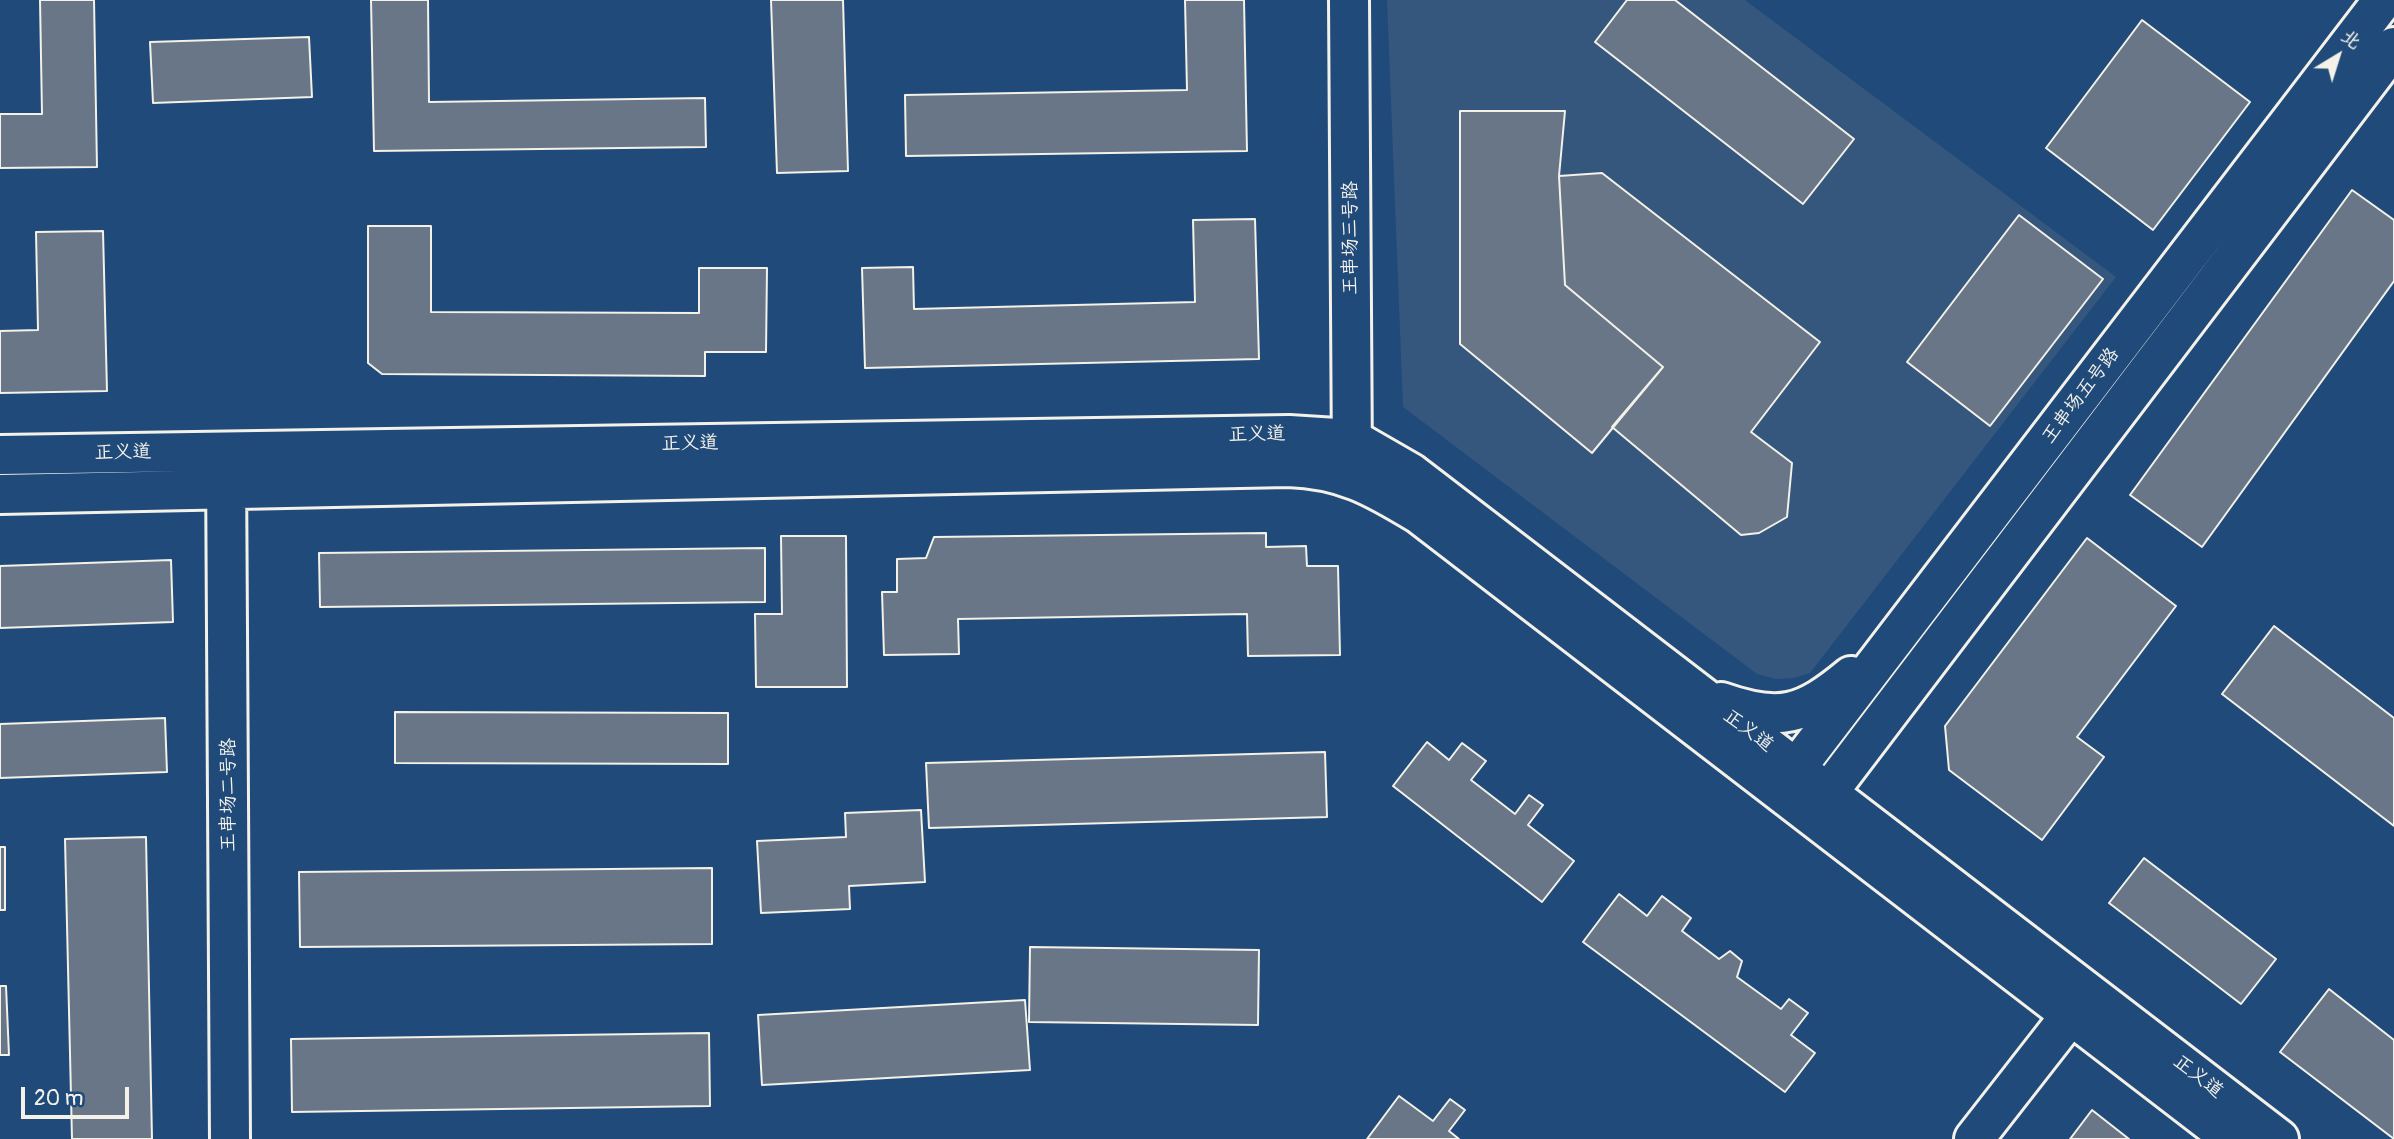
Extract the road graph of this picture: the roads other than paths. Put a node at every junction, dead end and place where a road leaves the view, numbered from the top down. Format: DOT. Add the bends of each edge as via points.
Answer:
graph roads {
  1 [pos="1349,0"];
  2 [pos="2383,0"];
  3 [pos="2394,47"];
  4 [pos="1352,439"];
  5 [pos="0,455"];
  6 [pos="226,470"];
  7 [pos="1352,477"];
  8 [pos="0,494"];
  9 [pos="1877,674"];
  10 [pos="1691,706"];
  11 [pos="1788,780"];
  12 [pos="1819,804"];
  13 [pos="2070,1016"];
  14 [pos="230,1139"];
  15 [pos="1974,1139"];
  16 [pos="2232,1139"];
  17 [pos="2279,1139"];
  1 -- 4 [label="street, 王串场三号路"];
  2 -- 11 [label="street, 王串场五号路"];
  3 -- 12 [label="street, 王串场五号路"];
  4 -- 6 [label="street, 正义道" via="1289,435"];
  4 -- 7 [label="street, 王串场三号路"];
  4 -- 11 [label="street, 正义道" via="1412,473"];
  5 -- 6 [label="street, 正义道"];
  6 -- 7 [label="street, 正义道" via="1288,467 1320,468"];
  6 -- 8 [label="street, 正义道"];
  6 -- 14 [label="street, 王串场二号路"];
  7 -- 11 [label="street, 正义道" via="1419,514"];
  9 -- 10 [label="street" via="1800,712 1772,714"];
  11 -- 12 [label="street, 正义道"];
  12 -- 13 [label="street, 正义道"];
  12 -- 17 [label="street, 正义道"];
  13 -- 15 [label="street"];
  13 -- 16 [label="street, 正义道"];
}
